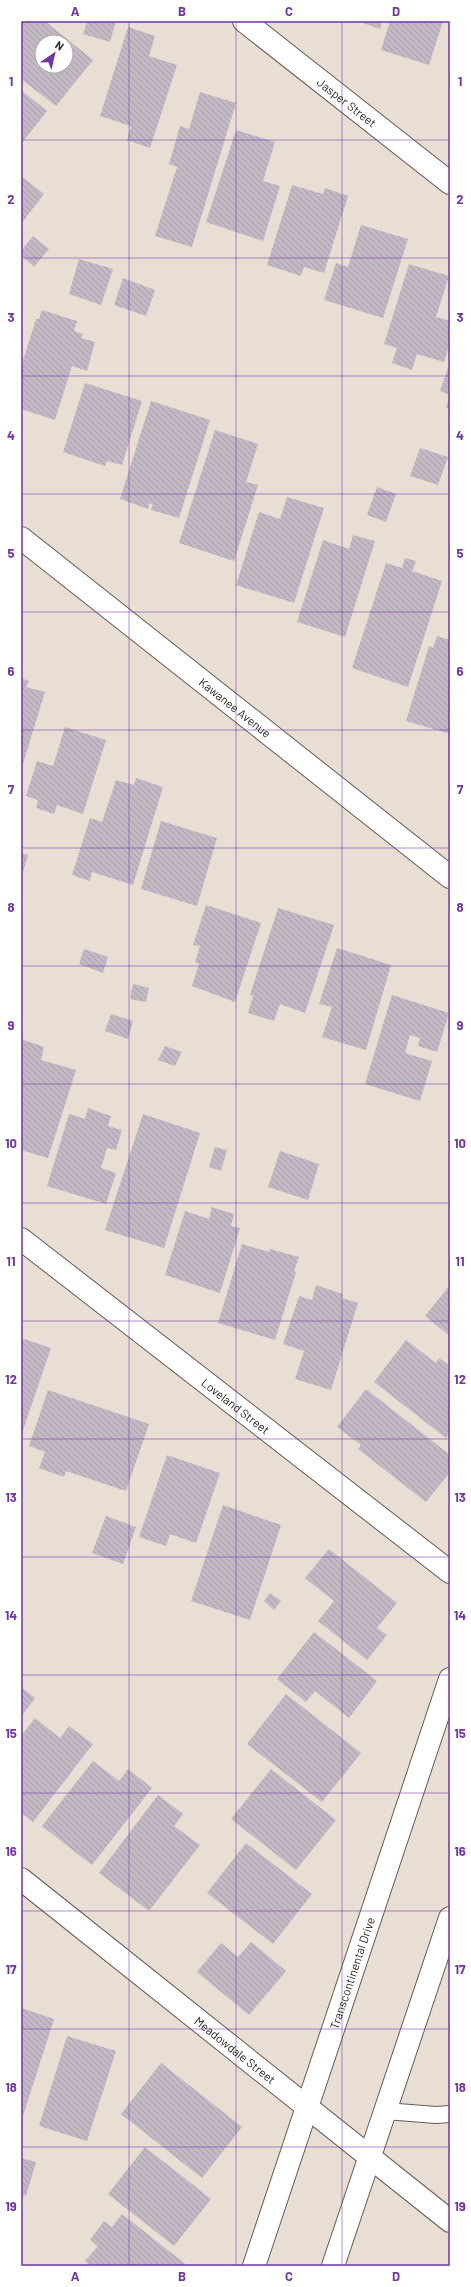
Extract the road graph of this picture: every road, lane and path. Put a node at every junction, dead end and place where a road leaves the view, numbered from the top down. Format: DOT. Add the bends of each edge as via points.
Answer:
graph roads {
  1 [pos="244,21"];
  2 [pos="450,183"];
  3 [pos="21,538"];
  4 [pos="450,877"];
  5 [pos="21,1239"];
  6 [pos="450,1572"];
  7 [pos="450,1679"];
  8 [pos="21,1879"];
  9 [pos="450,1918"];
  10 [pos="306,2107"];
  11 [pos="385,2111"];
  12 [pos="450,2114"];
  13 [pos="370,2157"];
  14 [pos="450,2221"];
  15 [pos="254,2266"];
  16 [pos="333,2266"];
  1 -- 2 [label="street, Jasper Street"];
  3 -- 4 [label="street, Kawanee Avenue"];
  5 -- 6 [label="street, Loveland Street"];
  7 -- 10 [label="street, Transcontinental Drive"];
  8 -- 10 [label="street, Meadowdale Street"];
  9 -- 11 [label="street"];
  10 -- 13 [label="street, Meadowdale Street"];
  10 -- 15 [label="street, Transcontinental Drive"];
  11 -- 12 [label="lane"];
  11 -- 13 [label="street"];
  13 -- 14 [label="street, Meadowdale Street"];
  13 -- 16 [label="street"];
}
